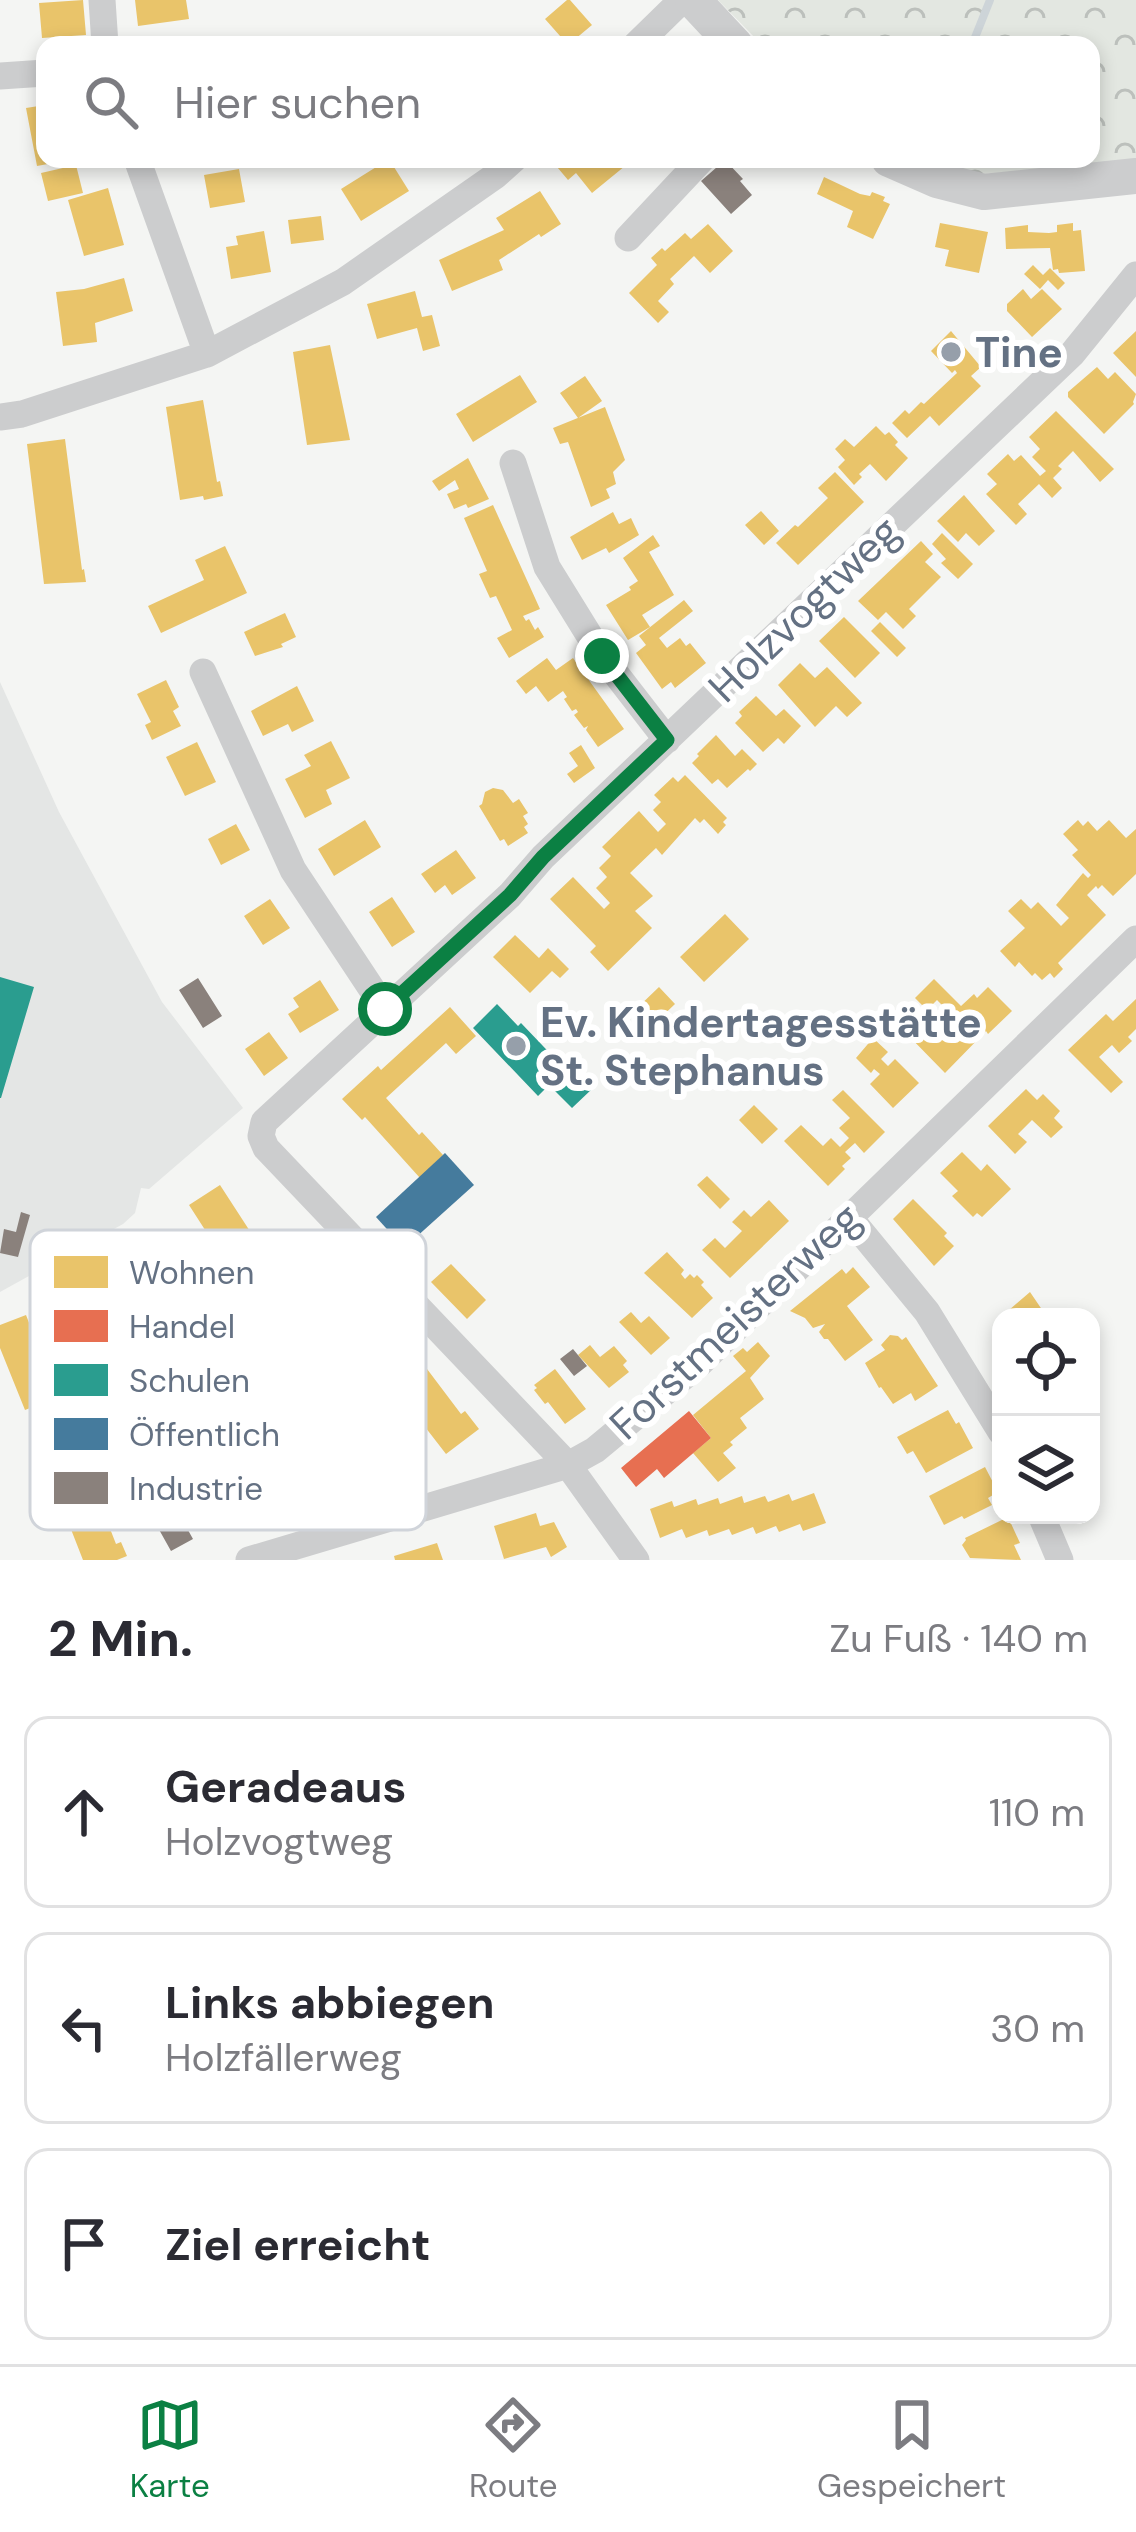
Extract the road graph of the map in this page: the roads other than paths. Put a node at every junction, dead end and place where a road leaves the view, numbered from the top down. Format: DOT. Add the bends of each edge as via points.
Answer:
graph roads {
  1 [pos="102,0"];
  2 [pos="682,0"];
  3 [pos="693,0"];
  4 [pos="104,36"];
  5 [pos="645,36"];
  6 [pos="726,36"];
  7 [pos="36,74"];
  8 [pos="0,76"];
  9 [pos="140,168"];
  10 [pos="504,168"];
  11 [pos="693,168"];
  12 [pos="910,168"];
  13 [pos="1136,176"];
  14 [pos="628,238"];
  15 [pos="1136,275"];
  16 [pos="207,354"];
  17 [pos="0,417"];
  18 [pos="513,463"];
  19 [pos="203,672"];
  20 [pos="667,740"];
  21 [pos="1136,939"];
  22 [pos="385,1009"];
  23 [pos="849,1217"];
  24 [pos="344,1230"];
  25 [pos="426,1316"];
  26 [pos="992,1417"];
  27 [pos="568,1465"];
  28 [pos="426,1507"];
  29 [pos="1045,1524"];
  30 [pos="350,1530"];
  31 [pos="249,1560"];
  32 [pos="636,1560"];
  33 [pos="1060,1560"];
  1 -- 4 [label="street"];
  2 -- 5 [label="street"];
  3 -- 6 [label="street"];
  7 -- 8 [label="street"];
  9 -- 16 [label="street"];
  10 -- 16 [label="street" via="343,282"];
  11 -- 14 [label="street"];
  12 -- 13 [label="street" via="985,192"];
  15 -- 20 [label="street, Holzvogtweg" via="1072,354"];
  16 -- 17 [label="street"];
  18 -- 20 [label="street" via="547,567"];
  19 -- 22 [label="street" via="293,870"];
  20 -- 22 [label="street, Holzvogtweg"];
  21 -- 23 [label="street, Forstmeisterweg"];
  22 -- 24 [label="street, Holzvogtweg" via="264,1122 260,1136"];
  23 -- 26 [label="street" via="927,1312"];
  23 -- 27 [label="street, Forstmeisterweg" via="700,1363"];
  25 -- 27 [label="street, Holzvogtweg"];
  27 -- 28 [label="street, Forstmeisterweg"];
  27 -- 32 [label="street"];
  29 -- 33 [label="street"];
  30 -- 31 [label="street, Forstmeisterweg"];
}
